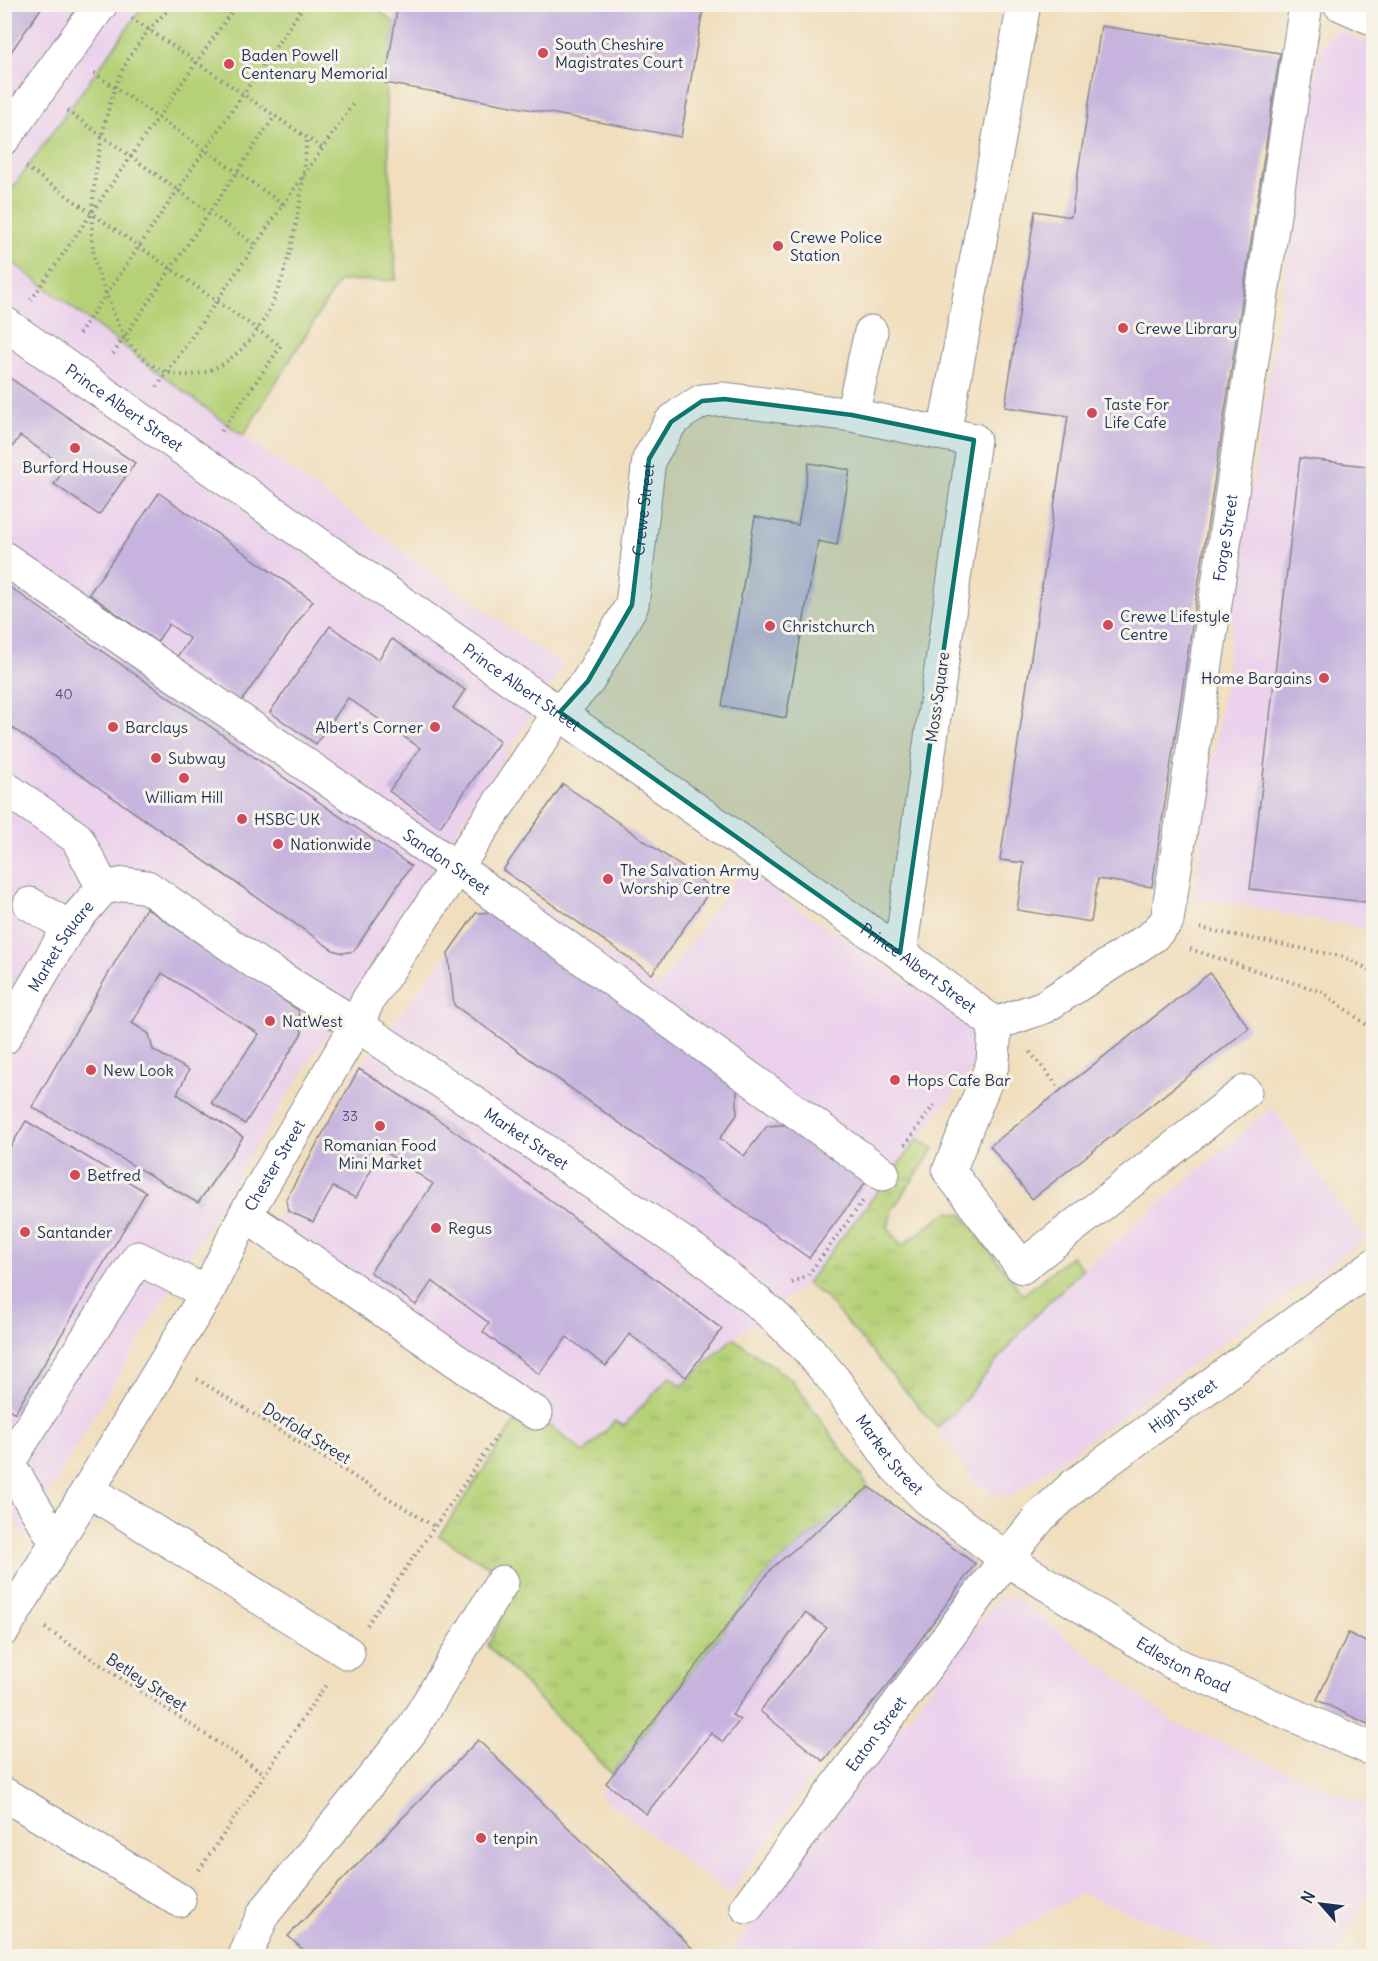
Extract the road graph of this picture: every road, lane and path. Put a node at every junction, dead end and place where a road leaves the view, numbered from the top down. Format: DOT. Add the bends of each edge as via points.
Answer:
graph roads {
  1 [pos="101,4"];
  2 [pos="175,4"];
  3 [pos="237,4"];
  4 [pos="305,4"];
  5 [pos="1024,4"];
  6 [pos="1306,4"];
  7 [pos="1340,4"];
  8 [pos="131,17"];
  9 [pos="1374,19"];
  10 [pos="149,30"];
  11 [pos="66,53"];
  12 [pos="196,62"];
  13 [pos="115,88"];
  14 [pos="38,91"];
  15 [pos="243,94"];
  16 [pos="353,104"];
  17 [pos="275,116"];
  18 [pos="158,117"];
  19 [pos="103,137"];
  20 [pos="4,138"];
  21 [pos="307,138"];
  22 [pos="322,148"];
  23 [pos="205,150"];
  24 [pos="131,157"];
  25 [pos="24,165"];
  26 [pos="237,172"];
  27 [pos="304,175"];
  28 [pos="178,190"];
  29 [pos="283,204"];
  30 [pos="92,213"];
  31 [pos="210,213"];
  32 [pos="255,245"];
  33 [pos="139,246"];
  34 [pos="171,269"];
  35 [pos="106,294"];
  36 [pos="217,301"];
  37 [pos="8,325"];
  38 [pos="256,328"];
  39 [pos="872,332"];
  40 [pos="124,337"];
  41 [pos="59,361"];
  42 [pos="167,373"];
  43 [pos="92,385"];
  44 [pos="852,415"];
  45 [pos="138,416"];
  46 [pos="959,437"];
  47 [pos="201,461"];
  48 [pos="4,558"];
  49 [pos="560,712"];
  50 [pos="4,787"];
  51 [pos="458,869"];
  52 [pos="103,888"];
  53 [pos="30,904"];
  54 [pos="69,927"];
  55 [pos="1160,929"];
  56 [pos="900,953"];
  57 [pos="1374,972"];
  58 [pos="995,1024"];
  59 [pos="357,1025"];
  60 [pos="1374,1030"];
  61 [pos="4,1038"];
  62 [pos="1245,1092"];
  63 [pos="883,1174"];
  64 [pos="245,1215"];
  65 [pos="1374,1265"];
  66 [pos="207,1293"];
  67 [pos="166,1360"];
  68 [pos="536,1413"];
  69 [pos="87,1490"];
  70 [pos="435,1527"];
  71 [pos="56,1542"];
  72 [pos="1005,1559"];
  73 [pos="501,1582"];
  74 [pos="10,1619"];
  75 [pos="348,1653"];
  76 [pos="1374,1750"];
  77 [pos="265,1774"];
  78 [pos="4,1794"];
  79 [pos="179,1900"];
  80 [pos="747,1907"];
  81 [pos="244,1956"];
  1 -- 11 [label="street"];
  2 -- 10 [label="path"];
  3 -- 12 [label="path"];
  4 -- 15 [label="path"];
  5 -- 46 [label="street, Moss Square"];
  6 -- 55 [label="street, Forge Street"];
  7 -- 9 [label="street"];
  8 -- 10 [label="path"];
  10 -- 12 [label="path"];
  10 -- 13 [label="path"];
  11 -- 13 [label="path"];
  11 -- 14 [label="street"];
  12 -- 15 [label="path"];
  12 -- 18 [label="path"];
  13 -- 18 [label="path"];
  13 -- 19 [label="path"];
  14 -- 19 [label="path"];
  14 -- 20 [label="street"];
  15 -- 17 [label="path"];
  15 -- 23 [label="path"];
  16 -- 22 [label="path"];
  17 -- 21 [label="path"];
  17 -- 26 [label="path"];
  18 -- 23 [label="path"];
  18 -- 24 [label="path"];
  19 -- 24 [label="path"];
  19 -- 30 [label="path"];
  21 -- 22 [label="path"];
  21 -- 27 [label="path"];
  22 -- 27 [label="path"];
  23 -- 26 [label="path"];
  23 -- 28 [label="path"];
  24 -- 28 [label="path"];
  24 -- 30 [label="path"];
  25 -- 30 [label="path"];
  26 -- 29 [label="path"];
  26 -- 31 [label="path"];
  27 -- 29 [label="path"];
  27 -- 38 [label="path" via="298,225 278,293"];
  28 -- 31 [label="path"];
  28 -- 33 [label="path"];
  29 -- 32 [label="path"];
  30 -- 33 [label="path"];
  30 -- 35 [label="path" via="93,250"];
  30 -- 37 [label="path"];
  31 -- 32 [label="path"];
  31 -- 34 [label="path"];
  32 -- 36 [label="path"];
  33 -- 34 [label="path"];
  33 -- 35 [label="path"];
  34 -- 36 [label="path"];
  34 -- 40 [label="path"];
  35 -- 40 [label="path"];
  35 -- 41 [label="path"];
  36 -- 38 [label="path"];
  36 -- 42 [label="path"];
  37 -- 41 [label="street, Prince Albert Street"];
  38 -- 42 [label="path" via="238,351 215,369 190,376"];
  38 -- 47 [label="path" via="281,346"];
  39 -- 44 [label="street"];
  40 -- 42 [label="path" via="135,351"];
  40 -- 43 [label="path"];
  41 -- 43 [label="street, Prince Albert Street"];
  42 -- 45 [label="path"];
  43 -- 45 [label="street, Prince Albert Street"];
  44 -- 46 [label="street, Crewe Street"];
  44 -- 49 [label="street, Crewe Street" via="723,399 702,401 672,422 649,459 632,605 588,681"];
  45 -- 47 [label="street, Prince Albert Street"];
  46 -- 56 [label="street, Moss Square"];
  47 -- 49 [label="street, Prince Albert Street"];
  48 -- 51 [label="street, Sandon Street"];
  49 -- 51 [label="street, Chester Street"];
  49 -- 56 [label="street, Prince Albert Street"];
  50 -- 52 [label="street" via="78,838"];
  51 -- 59 [label="street, Chester Street" via="368,1000"];
  51 -- 63 [label="street, Sandon Street"];
  52 -- 54 [label="street, Market Square"];
  52 -- 59 [label="street, Market Street" via="125,884 147,887 260,966"];
  53 -- 54 [label="street"];
  54 -- 61 [label="street, Market Square"];
  55 -- 57 [label="path" via="1344,957"];
  55 -- 58 [label="street" via="1044,1007"];
  55 -- 60 [label="path" via="1322,992"];
  56 -- 58 [label="street, Prince Albert Street"];
  58 -- 62 [label="street" via="993,1063 949,1171 1022,1267"];
  59 -- 64 [label="street, Chester Street"];
  59 -- 72 [label="street, Market Street" via="696,1252 773,1315 836,1381 895,1466 928,1499"];
  64 -- 66 [label="street, Chester Street"];
  64 -- 68 [label="street"];
  65 -- 72 [label="street, High Street" via="1076,1484 1040,1517"];
  66 -- 67 [label="street, Chester Street"];
  66 -- 71 [label="street" via="138,1258 8,1463"];
  67 -- 69 [label="street, Chester Street"];
  67 -- 70 [label="path, Dorfold Street"];
  69 -- 71 [label="street, Chester Street"];
  69 -- 75 [label="street"];
  71 -- 74 [label="street, Chester Street"];
  72 -- 76 [label="street, Edleston Road" via="1175,1664"];
  72 -- 80 [label="street, Eaton Street"];
  73 -- 81 [label="street" via="411,1731 264,1913"];
  74 -- 77 [label="path, Betley Street"];
  78 -- 79 [label="street"];
}
